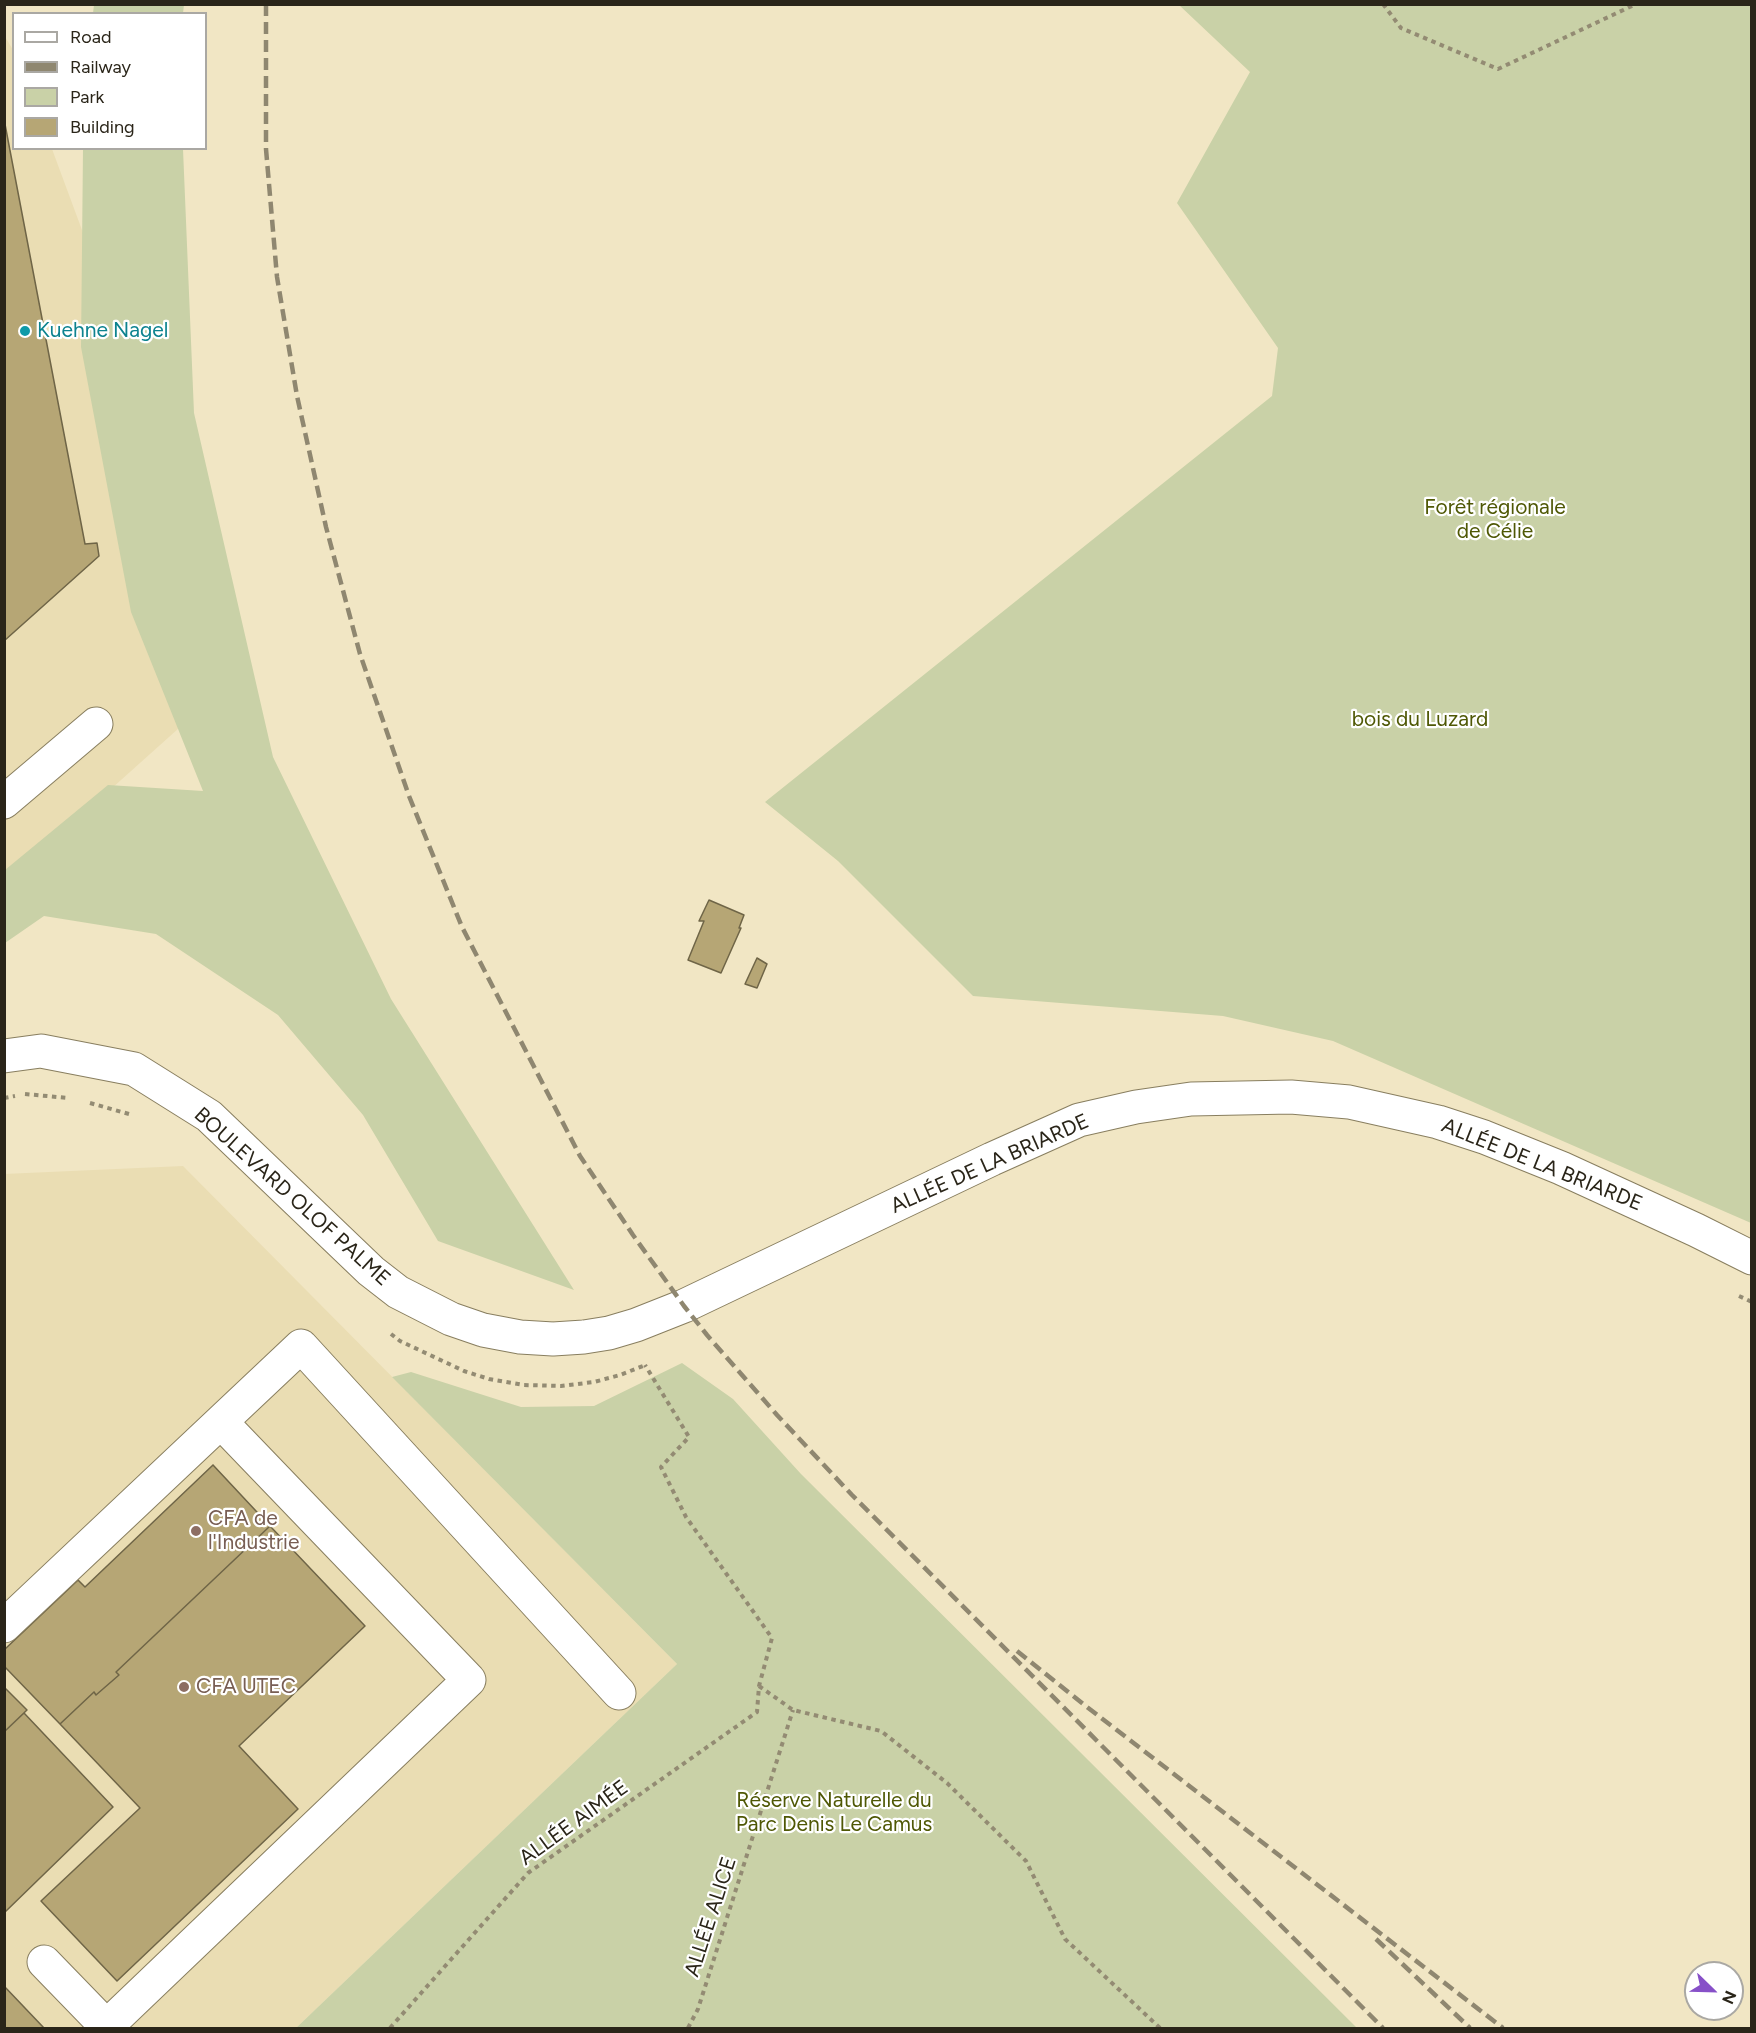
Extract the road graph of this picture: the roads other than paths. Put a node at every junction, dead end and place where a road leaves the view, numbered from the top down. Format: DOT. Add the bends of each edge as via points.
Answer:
graph roads {
  1 [pos="96,724"];
  2 [pos="4,802"];
  3 [pos="4,1056"];
  4 [pos="1752,1258"];
  5 [pos="684,1306"];
  6 [pos="221,1422"];
  7 [pos="4,1626"];
  8 [pos="619,1693"];
  9 [pos="44,1962"];
  10 [pos="106,2028"];
  1 -- 2 [label="street"];
  3 -- 5 [label="street, BOULEVARD OLOF PALME" via="41,1051 134,1069 209,1116 371,1271 398,1292 451,1319 501,1334 553,1339 609,1333"];
  4 -- 5 [label="street, ALLÉE DE LA BRIARDE" via="1561,1168 1438,1122 1349,1102 1291,1097 1200,1099 1078,1120"];
  6 -- 7 [label="street" via="171,1449"];
  6 -- 8 [label="street" via="301,1346"];
  6 -- 10 [label="street" via="469,1680"];
  9 -- 10 [label="street"];
}
